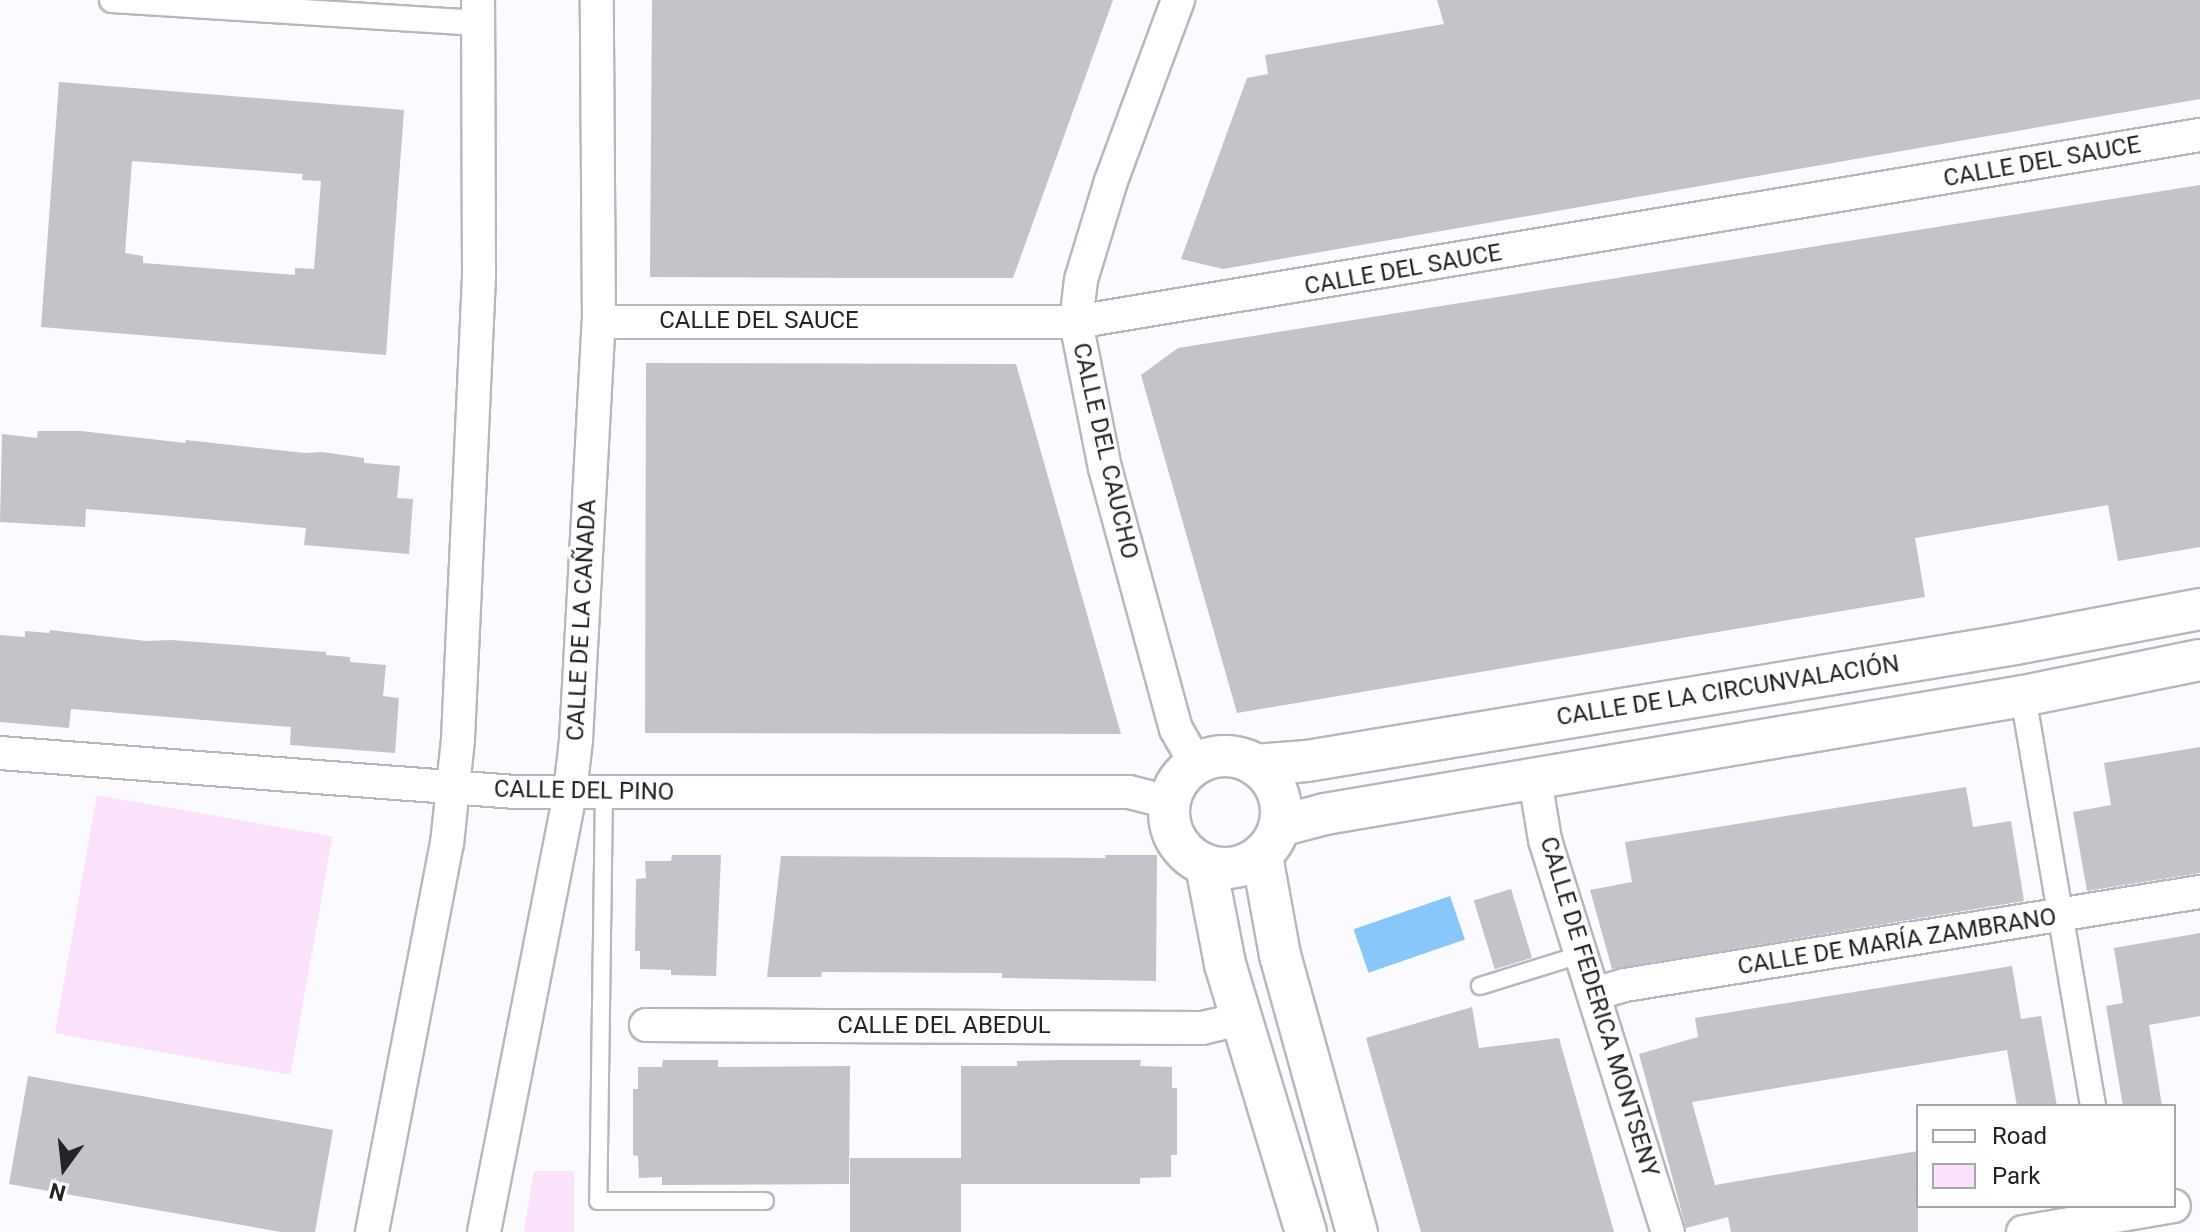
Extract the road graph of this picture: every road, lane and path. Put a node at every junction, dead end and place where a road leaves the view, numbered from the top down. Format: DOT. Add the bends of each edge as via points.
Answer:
graph roads {
  1 [pos="112,0"];
  2 [pos="597,0"];
  3 [pos="1178,0"];
  4 [pos="478,11"];
  5 [pos="2200,135"];
  6 [pos="599,322"];
  7 [pos="1076,322"];
  8 [pos="2200,609"];
  9 [pos="2200,660"];
  10 [pos="2023,696"];
  11 [pos="0,753"];
  12 [pos="1196,764"];
  13 [pos="1255,765"];
  14 [pos="1535,780"];
  15 [pos="454,787"];
  16 [pos="570,792"];
  17 [pos="604,792"];
  18 [pos="1169,802"];
  19 [pos="1271,841"];
  20 [pos="1206,866"];
  21 [pos="2200,892"];
  22 [pos="2060,917"];
  23 [pos="1583,954"];
  24 [pos="1480,986"];
  25 [pos="1595,994"];
  26 [pos="1241,1019"];
  27 [pos="646,1025"];
  28 [pos="2093,1104"];
  29 [pos="765,1201"];
  30 [pos="2200,1202"];
  31 [pos="2176,1206"];
  32 [pos="2164,1208"];
  33 [pos="2112,1218"];
  34 [pos="372,1232"];
  35 [pos="484,1232"];
  36 [pos="1306,1232"];
  37 [pos="1357,1232"];
  38 [pos="1668,1232"];
  39 [pos="2023,1232"];
  1 -- 4 [label="street"];
  2 -- 6 [label="street, CALLE DE LA CAÑADA"];
  3 -- 7 [label="street, CALLE DEL CAUCHO" via="1111,181 1081,280"];
  4 -- 15 [label="street" via="479,275"];
  5 -- 7 [label="street, CALLE DEL SAUCE"];
  6 -- 7 [label="street, CALLE DEL SAUCE"];
  6 -- 16 [label="street, CALLE DE LA CAÑADA"];
  7 -- 12 [label="street, CALLE DEL CAUCHO" via="1105,468 1176,729"];
  8 -- 13 [label="street, CALLE DE LA CIRCUNVALACIÓN" via="1307,761"];
  9 -- 10 [label="street"];
  10 -- 14 [label="street"];
  10 -- 22 [label="street"];
  11 -- 15 [label="street, CALLE DEL PINO"];
  12 -- 13 [label="street" via="1232,756"];
  12 -- 18 [label="street" via="1177,782"];
  13 -- 19 [label="street" via="1272,781 1281,803"];
  14 -- 19 [label="street" via="1325,814"];
  14 -- 23 [label="street, CALLE DE FEDERICA MONTSENY" via="1545,840"];
  15 -- 16 [label="street, CALLE DEL PINO"];
  15 -- 34 [label="street"];
  16 -- 17 [label="street, CALLE DEL PINO"];
  16 -- 35 [label="street, CALLE DE LA CAÑADA"];
  17 -- 18 [label="street, CALLE DEL PINO" via="1129,792"];
  17 -- 29 [label="lane" via="598,1201"];
  18 -- 20 [label="street" via="1170,828 1183,852"];
  19 -- 20 [label="street" via="1236,868"];
  19 -- 37 [label="street" via="1280,955"];
  20 -- 26 [label="street"];
  21 -- 22 [label="street, CALLE DE MARÍA ZAMBRANO"];
  22 -- 25 [label="street, CALLE DE MARÍA ZAMBRANO"];
  22 -- 28 [label="street"];
  23 -- 24 [label="lane"];
  23 -- 25 [label="street, CALLE DE FEDERICA MONTSENY"];
  25 -- 38 [label="street, CALLE DE FEDERICA MONTSENY"];
  26 -- 27 [label="street, CALLE DEL ABEDUL" via="1202,1028"];
  26 -- 36 [label="street"];
  30 -- 31 [label="street"];
  32 -- 33 [label="street"];
  33 -- 39 [label="street"];
}
